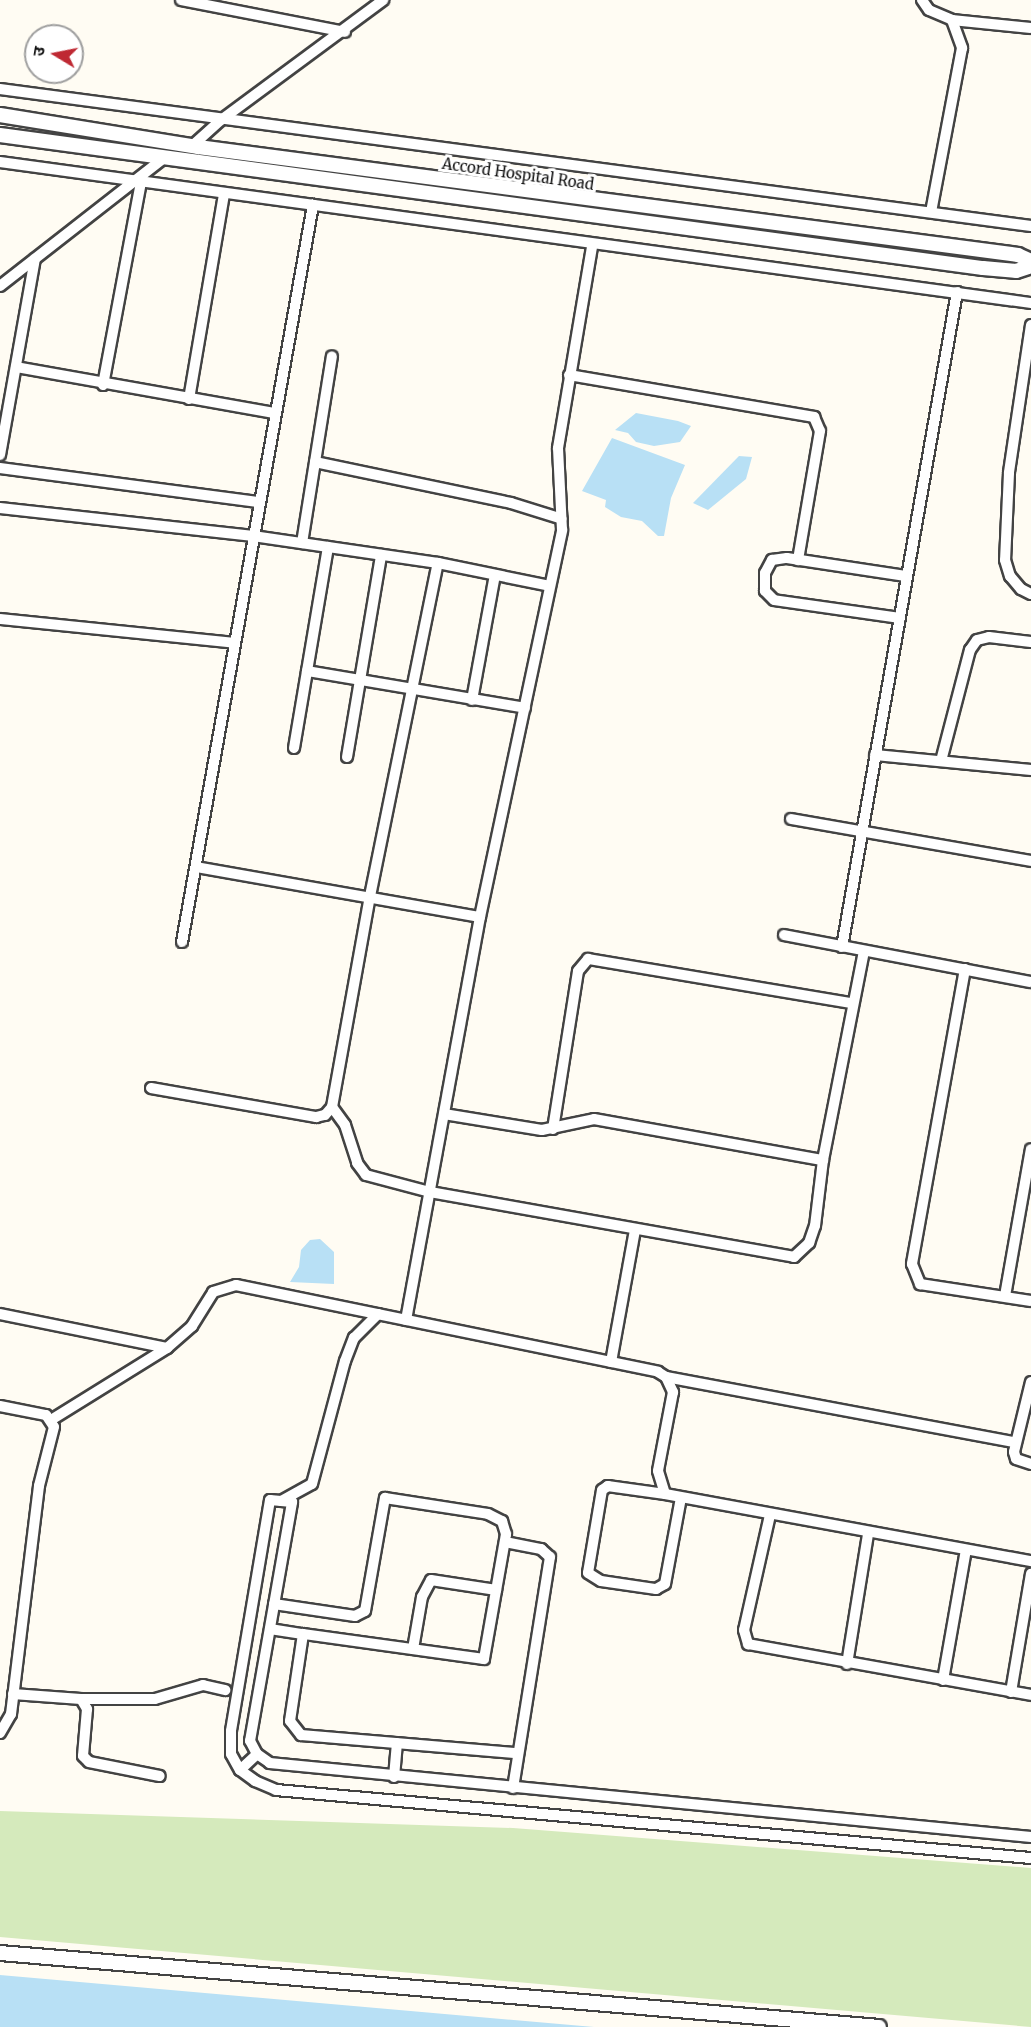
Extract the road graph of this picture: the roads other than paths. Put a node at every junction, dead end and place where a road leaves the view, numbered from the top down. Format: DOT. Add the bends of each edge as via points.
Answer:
graph roads {
  1 [pos="181,0"];
  2 [pos="383,0"];
  3 [pos="922,0"];
  4 [pos="952,20"];
  5 [pos="1031,28"];
  6 [pos="345,32"];
  7 [pos="0,89"];
  8 [pos="0,115"];
  9 [pos="220,120"];
  10 [pos="0,135"];
  11 [pos="192,146"];
  12 [pos="164,158"];
  13 [pos="0,162"];
  14 [pos="139,181"];
  15 [pos="224,194"];
  16 [pos="313,205"];
  17 [pos="931,212"];
  18 [pos="1031,226"];
  19 [pos="592,246"];
  20 [pos="35,259"];
  21 [pos="1031,261"];
  22 [pos="1031,266"];
  23 [pos="0,286"];
  24 [pos="957,292"];
  25 [pos="1031,303"];
  26 [pos="1031,325"];
  27 [pos="332,356"];
  28 [pos="16,367"];
  29 [pos="569,375"];
  30 [pos="103,385"];
  31 [pos="189,399"];
  32 [pos="275,413"];
  33 [pos="0,455"];
  34 [pos="315,462"];
  35 [pos="0,468"];
  36 [pos="258,502"];
  37 [pos="0,508"];
  38 [pos="562,519"];
  39 [pos="253,536"];
  40 [pos="302,543"];
  41 [pos="328,547"];
  42 [pos="381,555"];
  43 [pos="798,560"];
  44 [pos="438,563"];
  45 [pos="495,575"];
  46 [pos="906,576"];
  47 [pos="550,586"];
  48 [pos="1031,594"];
  49 [pos="900,618"];
  50 [pos="0,619"];
  51 [pos="1031,642"];
  52 [pos="235,644"];
  53 [pos="307,671"];
  54 [pos="362,681"];
  55 [pos="415,689"];
  56 [pos="472,700"];
  57 [pos="525,708"];
  58 [pos="294,748"];
  59 [pos="875,755"];
  60 [pos="347,757"];
  61 [pos="941,761"];
  62 [pos="1031,770"];
  63 [pos="790,819"];
  64 [pos="863,831"];
  65 [pos="1031,861"];
  66 [pos="196,867"];
  67 [pos="370,896"];
  68 [pos="480,917"];
  69 [pos="784,935"];
  70 [pos="183,942"];
  71 [pos="842,947"];
  72 [pos="864,951"];
  73 [pos="965,969"];
  74 [pos="1031,982"];
  75 [pos="852,1003"];
  76 [pos="151,1088"];
  77 [pos="332,1107"];
  78 [pos="444,1114"];
  79 [pos="554,1129"];
  80 [pos="1031,1149"];
  81 [pos="823,1160"];
  82 [pos="430,1192"];
  83 [pos="635,1230"];
  84 [pos="1005,1296"];
  85 [pos="1031,1301"];
  86 [pos="0,1314"];
  87 [pos="378,1314"];
  88 [pos="406,1320"];
  89 [pos="167,1348"];
  90 [pos="611,1362"];
  91 [pos="666,1377"];
  92 [pos="1031,1382"];
  93 [pos="0,1406"];
  94 [pos="51,1420"];
  95 [pos="1014,1442"];
  96 [pos="1031,1464"];
  97 [pos="665,1494"];
  98 [pos="681,1498"];
  99 [pos="281,1501"];
  100 [pos="770,1515"];
  101 [pos="868,1534"];
  102 [pos="505,1542"];
  103 [pos="966,1550"];
  104 [pos="1031,1561"];
  105 [pos="1031,1574"];
  106 [pos="496,1590"];
  107 [pos="274,1604"];
  108 [pos="270,1629"];
  109 [pos="303,1634"];
  110 [pos="413,1649"];
  111 [pos="847,1664"];
  112 [pos="943,1680"];
  113 [pos="225,1690"];
  114 [pos="1011,1692"];
  115 [pos="13,1694"];
  116 [pos="1031,1695"];
  117 [pos="81,1699"];
  118 [pos="0,1733"];
  119 [pos="397,1743"];
  120 [pos="517,1753"];
  121 [pos="257,1754"];
  122 [pos="240,1770"];
  123 [pos="160,1776"];
  124 [pos="394,1777"];
  125 [pos="513,1788"];
  126 [pos="1031,1837"];
  127 [pos="1031,1858"];
  128 [pos="0,1953"];
  129 [pos="879,2027"];
  1 -- 6 [label="street"];
  2 -- 6 [label="street"];
  3 -- 4 [label="street" via="929,10"];
  4 -- 5 [label="street"];
  4 -- 17 [label="street" via="961,36 961,60"];
  6 -- 9 [label="street"];
  7 -- 9 [label="street"];
  8 -- 11 [label="street, Accord Hospital Road"];
  9 -- 11 [label="street"];
  9 -- 17 [label="street"];
  10 -- 12 [label="street"];
  11 -- 21 [label="street, Accord Hospital Road" via="1018,255"];
  12 -- 14 [label="street"];
  12 -- 22 [label="street" via="983,268 1016,271"];
  13 -- 14 [label="street"];
  14 -- 15 [label="street"];
  14 -- 20 [label="street"];
  14 -- 30 [label="street"];
  15 -- 16 [label="street"];
  15 -- 31 [label="street"];
  16 -- 19 [label="street"];
  16 -- 32 [label="street"];
  17 -- 18 [label="street"];
  19 -- 24 [label="street"];
  19 -- 29 [label="street"];
  20 -- 23 [label="street"];
  20 -- 28 [label="street"];
  24 -- 25 [label="street"];
  24 -- 46 [label="street"];
  26 -- 48 [label="street" via="1008,473 1005,560 1010,576"];
  27 -- 34 [label="street"];
  28 -- 30 [label="street"];
  28 -- 33 [label="street"];
  29 -- 38 [label="street" via="558,448"];
  29 -- 43 [label="street" via="814,417 820,431"];
  30 -- 31 [label="street"];
  31 -- 32 [label="street"];
  32 -- 36 [label="street"];
  34 -- 38 [label="street" via="511,503"];
  34 -- 40 [label="street"];
  35 -- 36 [label="street"];
  36 -- 39 [label="street"];
  37 -- 39 [label="street"];
  38 -- 47 [label="street"];
  39 -- 40 [label="street"];
  39 -- 52 [label="street"];
  40 -- 41 [label="street"];
  41 -- 42 [label="street"];
  41 -- 53 [label="street"];
  42 -- 44 [label="street"];
  42 -- 54 [label="street"];
  43 -- 46 [label="street"];
  43 -- 49 [label="street" via="771,560 764,582 768,597"];
  44 -- 45 [label="street"];
  44 -- 55 [label="street"];
  45 -- 47 [label="street"];
  45 -- 56 [label="street"];
  46 -- 49 [label="street"];
  47 -- 57 [label="street"];
  49 -- 59 [label="street"];
  50 -- 52 [label="street"];
  51 -- 61 [label="street" via="988,637 977,640 970,650"];
  52 -- 66 [label="street"];
  53 -- 54 [label="street"];
  53 -- 58 [label="street"];
  54 -- 55 [label="street"];
  54 -- 60 [label="street"];
  55 -- 56 [label="street"];
  55 -- 67 [label="street"];
  56 -- 57 [label="street"];
  57 -- 68 [label="street"];
  59 -- 61 [label="street"];
  59 -- 64 [label="street"];
  61 -- 62 [label="street"];
  63 -- 64 [label="street"];
  64 -- 65 [label="street"];
  64 -- 71 [label="street"];
  66 -- 67 [label="street"];
  66 -- 70 [label="street"];
  67 -- 68 [label="street"];
  67 -- 77 [label="street"];
  68 -- 78 [label="street"];
  69 -- 71 [label="street"];
  71 -- 72 [label="street"];
  72 -- 73 [label="street"];
  72 -- 75 [label="street"];
  73 -- 74 [label="street"];
  73 -- 84 [label="street" via="912,1264 921,1284"];
  75 -- 79 [label="street" via="588,959 578,971"];
  75 -- 81 [label="street"];
  76 -- 77 [label="street" via="316,1118"];
  77 -- 82 [label="street" via="345,1125 357,1163 366,1174"];
  78 -- 79 [label="street" via="532,1130"];
  78 -- 82 [label="street"];
  79 -- 81 [label="street" via="594,1119"];
  80 -- 84 [label="street"];
  81 -- 83 [label="street" via="815,1226 809,1243 794,1257"];
  82 -- 83 [label="street"];
  82 -- 88 [label="street"];
  83 -- 90 [label="street"];
  84 -- 85 [label="street"];
  86 -- 89 [label="street"];
  87 -- 88 [label="street"];
  87 -- 89 [label="street" via="236,1285 223,1286 209,1297 192,1326"];
  87 -- 99 [label="street" via="354,1338 345,1361 312,1484"];
  88 -- 90 [label="street"];
  89 -- 94 [label="street"];
  90 -- 91 [label="street"];
  91 -- 95 [label="street"];
  91 -- 97 [label="street" via="673,1392 658,1472"];
  92 -- 95 [label="street"];
  93 -- 94 [label="street" via="39,1413"];
  94 -- 115 [label="street" via="54,1426 39,1486"];
  95 -- 96 [label="street" via="1016,1458"];
  97 -- 98 [label="street"];
  97 -- 98 [label="street" via="608,1486 602,1490 588,1573 601,1581 656,1589 664,1584"];
  98 -- 100 [label="street"];
  99 -- 107 [label="street"];
  99 -- 122 [label="street" via="231,1731 231,1754"];
  100 -- 101 [label="street"];
  100 -- 111 [label="street" via="744,1637 758,1649"];
  101 -- 103 [label="street"];
  101 -- 111 [label="street"];
  102 -- 106 [label="street"];
  102 -- 107 [label="street" via="502,1521 488,1514 385,1498 365,1611 355,1616"];
  102 -- 120 [label="street" via="541,1549 550,1557"];
  103 -- 104 [label="street"];
  103 -- 112 [label="street"];
  105 -- 114 [label="street"];
  106 -- 110 [label="street" via="431,1580 422,1597"];
  106 -- 110 [label="street" via="484,1659"];
  107 -- 108 [label="street"];
  108 -- 109 [label="street"];
  108 -- 121 [label="street" via="250,1741"];
  109 -- 110 [label="street"];
  109 -- 119 [label="street" via="290,1721 294,1729 301,1735"];
  111 -- 112 [label="street"];
  112 -- 114 [label="street"];
  113 -- 117 [label="street" via="202,1685 155,1699"];
  114 -- 116 [label="street"];
  115 -- 117 [label="street"];
  115 -- 118 [label="street" via="11,1714"];
  117 -- 123 [label="street" via="87,1709 83,1756 89,1762"];
  119 -- 120 [label="street"];
  119 -- 124 [label="street"];
  120 -- 125 [label="street"];
  121 -- 122 [label="street"];
  121 -- 124 [label="street" via="270,1763 296,1768"];
  122 -- 127 [label="street" via="276,1790"];
  124 -- 125 [label="street"];
  125 -- 126 [label="street"];
  128 -- 129 [label="street"];
}
